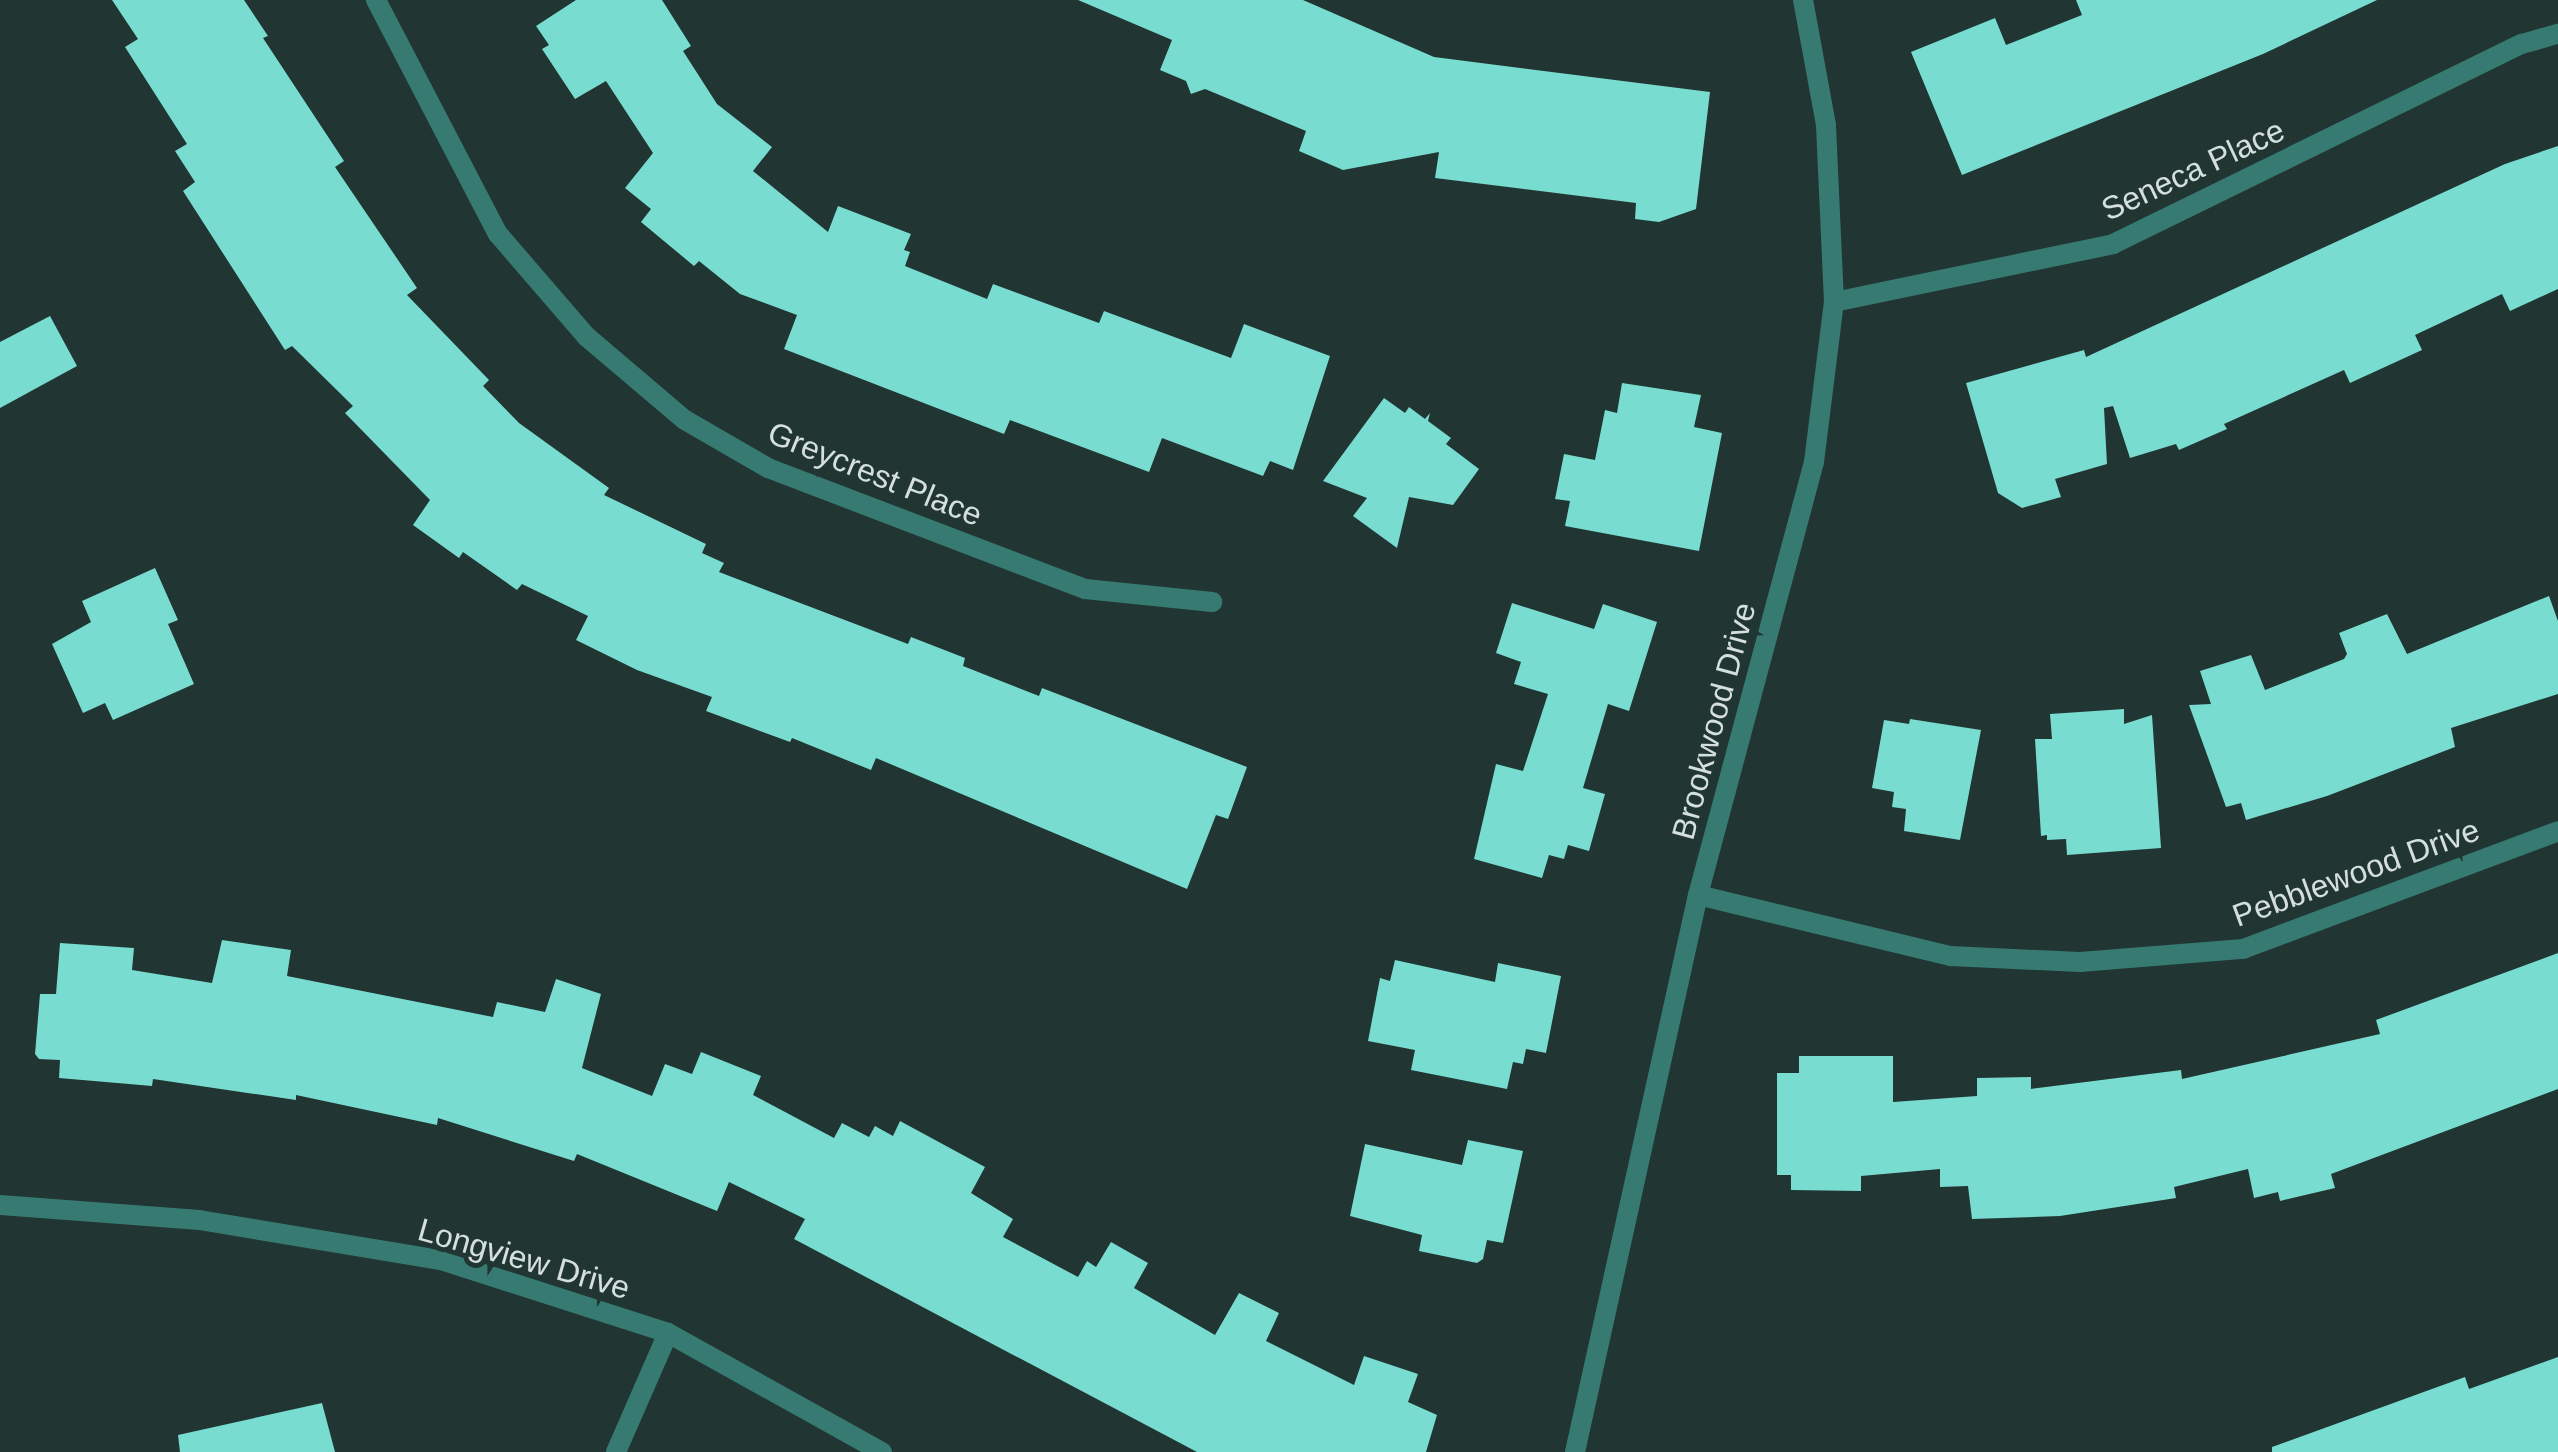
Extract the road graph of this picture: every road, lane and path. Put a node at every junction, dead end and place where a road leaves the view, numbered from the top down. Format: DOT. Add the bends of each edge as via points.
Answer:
graph roads {
  1 [pos="376,0"];
  2 [pos="1803,0"];
  3 [pos="2558,34"];
  4 [pos="1834,302"];
  5 [pos="1212,602"];
  6 [pos="2558,832"];
  7 [pos="1698,895"];
  8 [pos="0,1205"];
  9 [pos="668,1333"];
  10 [pos="616,1452"];
  11 [pos="882,1452"];
  12 [pos="1575,1452"];
  1 -- 5 [label="street, Greycrest Place" via="498,234 587,338 685,420 768,468 1085,589"];
  2 -- 4 [label="street, Brookwood Drive" via="1826,125"];
  3 -- 4 [label="street, Seneca Place" via="2522,44 2113,244"];
  4 -- 7 [label="street, Brookwood Drive" via="1814,462"];
  6 -- 7 [label="street, Pebblewood Drive" via="2243,949 2080,962 1951,956"];
  7 -- 12 [label="street, Brookwood Drive"];
  8 -- 9 [label="street, Longview Drive" via="198,1220 441,1260"];
  9 -- 10 [label="street"];
  9 -- 11 [label="street, Longview Drive"];
}
